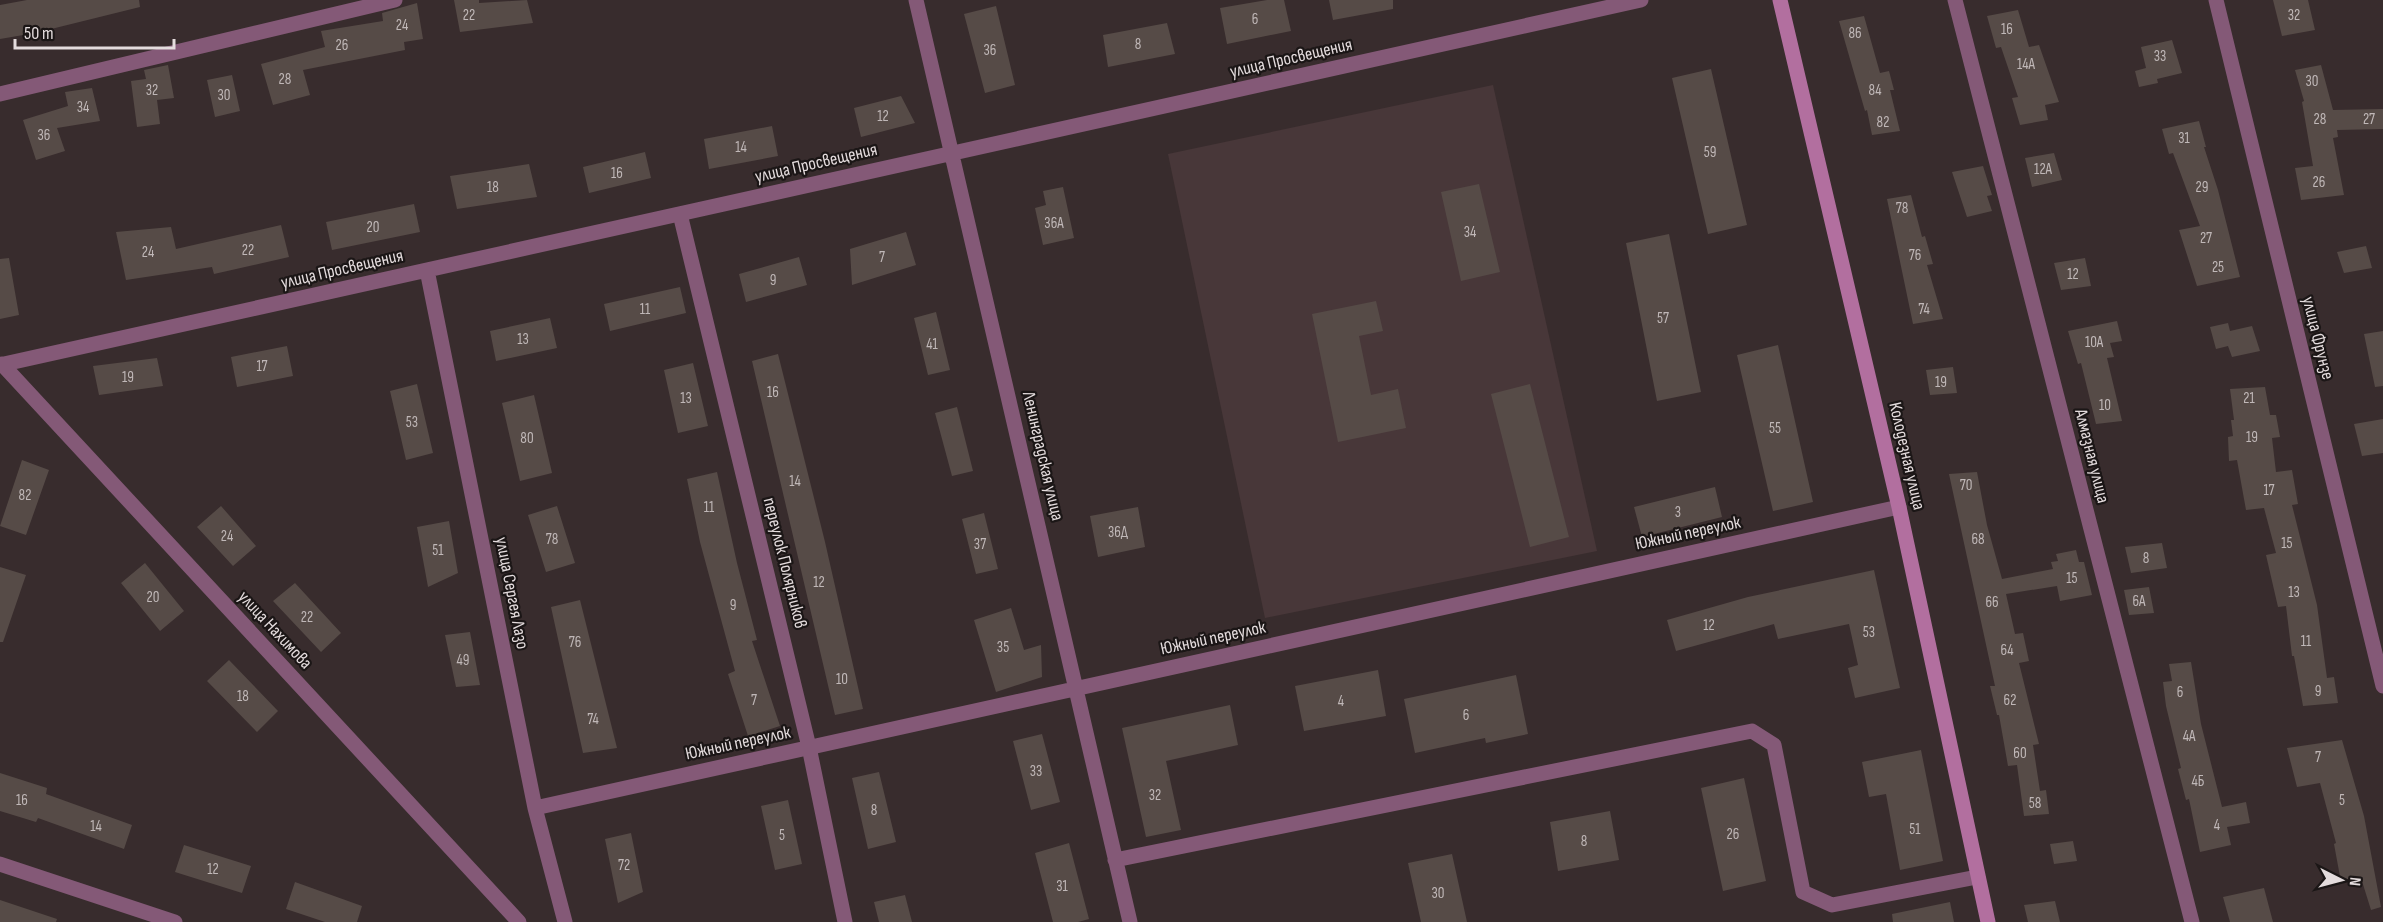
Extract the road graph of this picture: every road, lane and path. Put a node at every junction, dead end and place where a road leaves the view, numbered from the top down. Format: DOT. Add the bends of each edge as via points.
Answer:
graph roads {
  1 [pos="395,0"];
  2 [pos="916,0"];
  3 [pos="1641,0"];
  4 [pos="1780,0"];
  5 [pos="1954,0"];
  6 [pos="2216,0"];
  7 [pos="0,94"];
  8 [pos="953,153"];
  9 [pos="680,213"];
  10 [pos="427,270"];
  11 [pos="1,365"];
  12 [pos="1899,507"];
  13 [pos="2383,686"];
  14 [pos="1076,688"];
  15 [pos="809,747"];
  16 [pos="535,808"];
  17 [pos="1115,860"];
  18 [pos="0,864"];
  19 [pos="1977,877"];
  20 [pos="175,922"];
  21 [pos="519,922"];
  22 [pos="566,922"];
  23 [pos="845,922"];
  24 [pos="1130,922"];
  25 [pos="1988,922"];
  26 [pos="2192,922"];
  1 -- 7 [label="street"];
  2 -- 8 [label="street, Ленинградская улица"];
  3 -- 8 [label="street, улица Просвещения"];
  4 -- 12 [label="main road, Колодезная улица"];
  5 -- 26 [label="street, Алмазная улица"];
  6 -- 13 [label="street, улица Фрунзе"];
  8 -- 9 [label="street, улица Просвещения"];
  8 -- 14 [label="street, Ленинградская улица"];
  9 -- 10 [label="street, улица Просвещения"];
  9 -- 15 [label="street, переулок Полярников"];
  10 -- 11 [label="street, улица Просвещения"];
  10 -- 16 [label="street, улица Сергея Лазо"];
  11 -- 21 [label="street, улица Нахимова"];
  12 -- 14 [label="street, Южный переулок"];
  12 -- 19 [label="main road, Колодезная улица"];
  14 -- 15 [label="street, Южный переулок"];
  14 -- 17 [label="street, Ленинградская улица"];
  15 -- 16 [label="street, Южный переулок"];
  15 -- 23 [label="street, переулок Полярников"];
  16 -- 22 [label="street, улица Сергея Лазо"];
  17 -- 19 [label="street" via="1752,731 1774,745 1803,892 1832,905"];
  17 -- 24 [label="street, Ленинградская улица"];
  18 -- 20 [label="street"];
  19 -- 25 [label="main road, Колодезная улица"];
}
